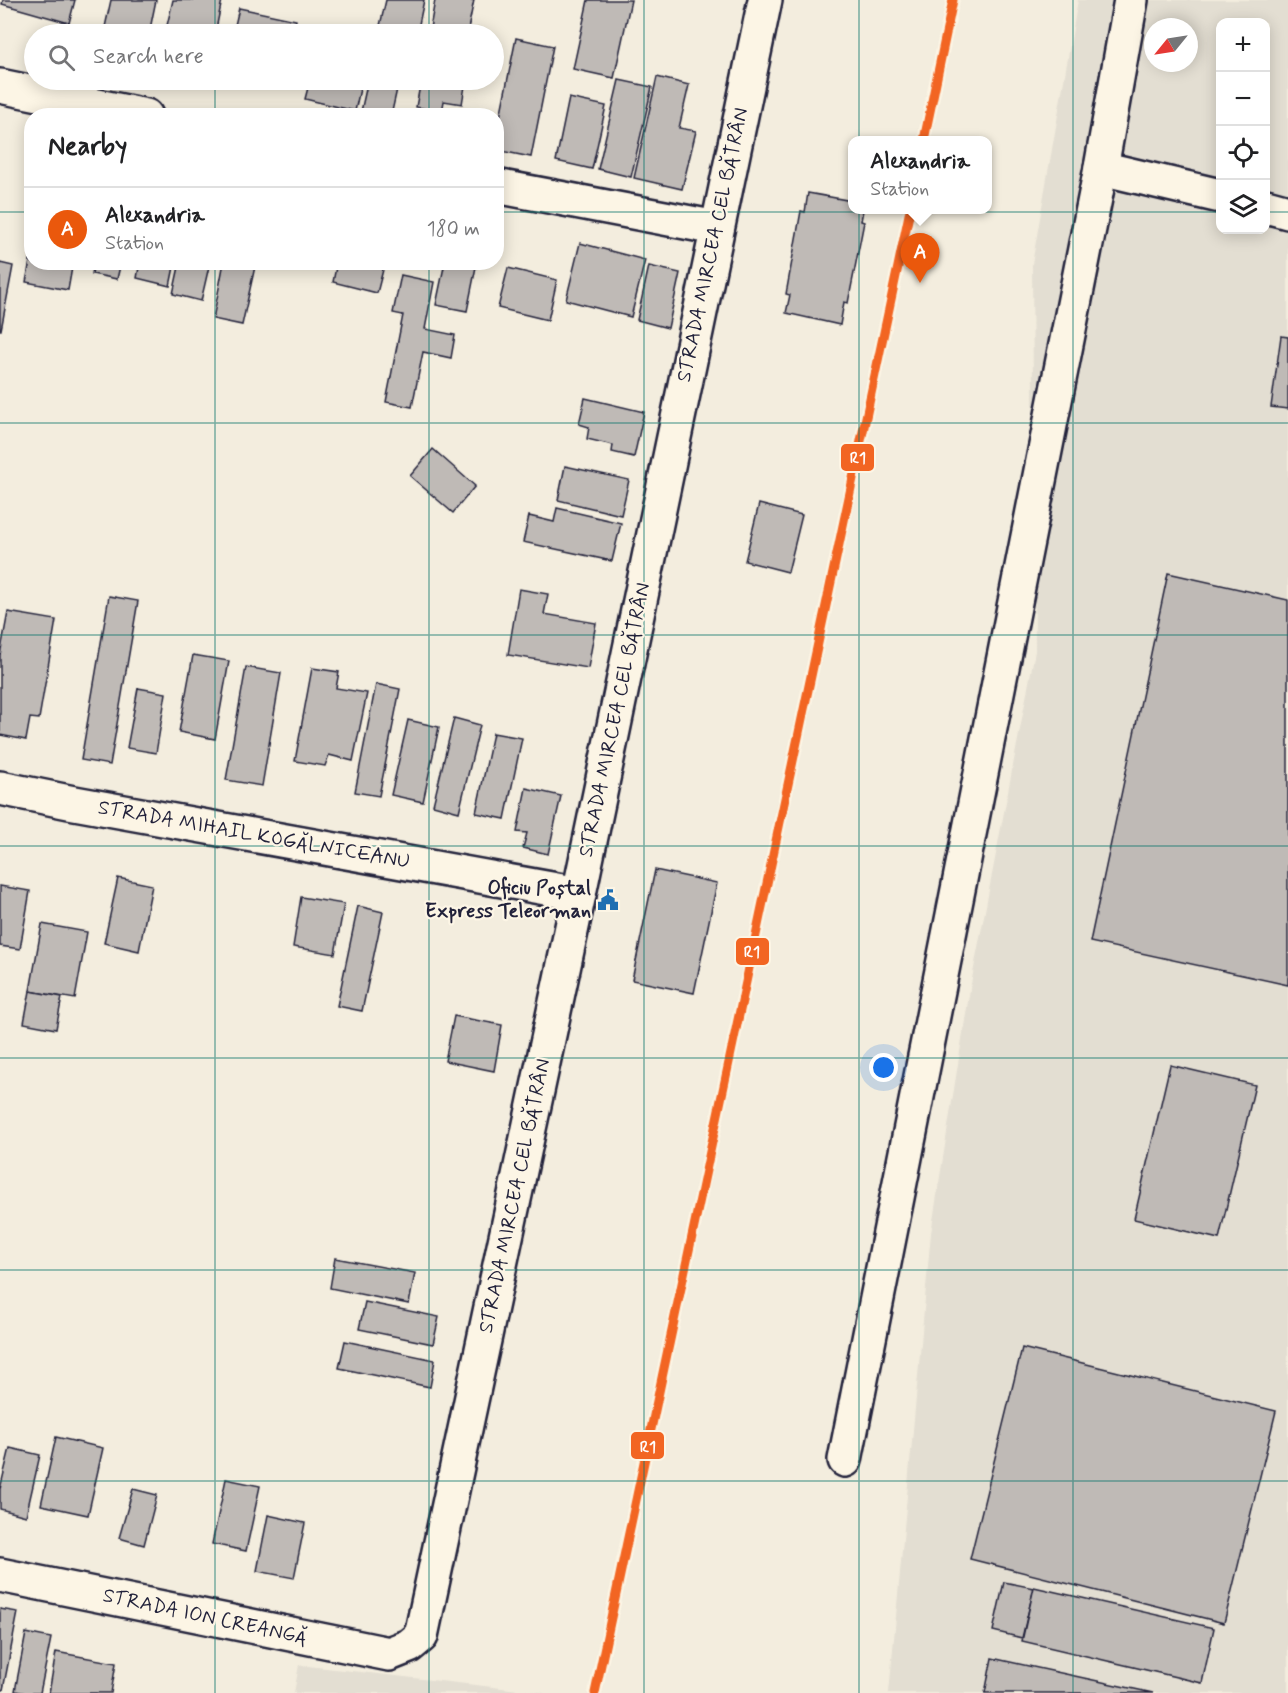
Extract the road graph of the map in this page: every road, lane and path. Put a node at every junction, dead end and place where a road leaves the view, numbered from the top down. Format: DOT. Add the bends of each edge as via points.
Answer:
graph roads {
  1 [pos="765,0"];
  2 [pos="1131,0"];
  3 [pos="0,86"];
  4 [pos="107,108"];
  5 [pos="1101,168"];
  6 [pos="504,188"];
  7 [pos="1216,195"];
  8 [pos="1270,207"];
  9 [pos="1288,212"];
  10 [pos="717,228"];
  11 [pos="0,788"];
  12 [pos="579,894"];
  13 [pos="845,1460"];
  14 [pos="0,1575"];
  15 [pos="409,1646"];
  1 -- 10 [label="street, STRADA MIRCEA CEL BĂTRÂN"];
  2 -- 5 [label="street"];
  3 -- 4 [label="street"];
  5 -- 7 [label="street"];
  5 -- 13 [label="street"];
  6 -- 10 [label="street"];
  8 -- 9 [label="street"];
  10 -- 12 [label="street, STRADA MIRCEA CEL BĂTRÂN"];
  11 -- 12 [label="street, STRADA MIHAIL KOGĂLNICEANU"];
  12 -- 15 [label="street, STRADA MIRCEA CEL BĂTRÂN" via="421,1636"];
  14 -- 15 [label="street, STRADA ION CREANGĂ" via="389,1654"];
}
